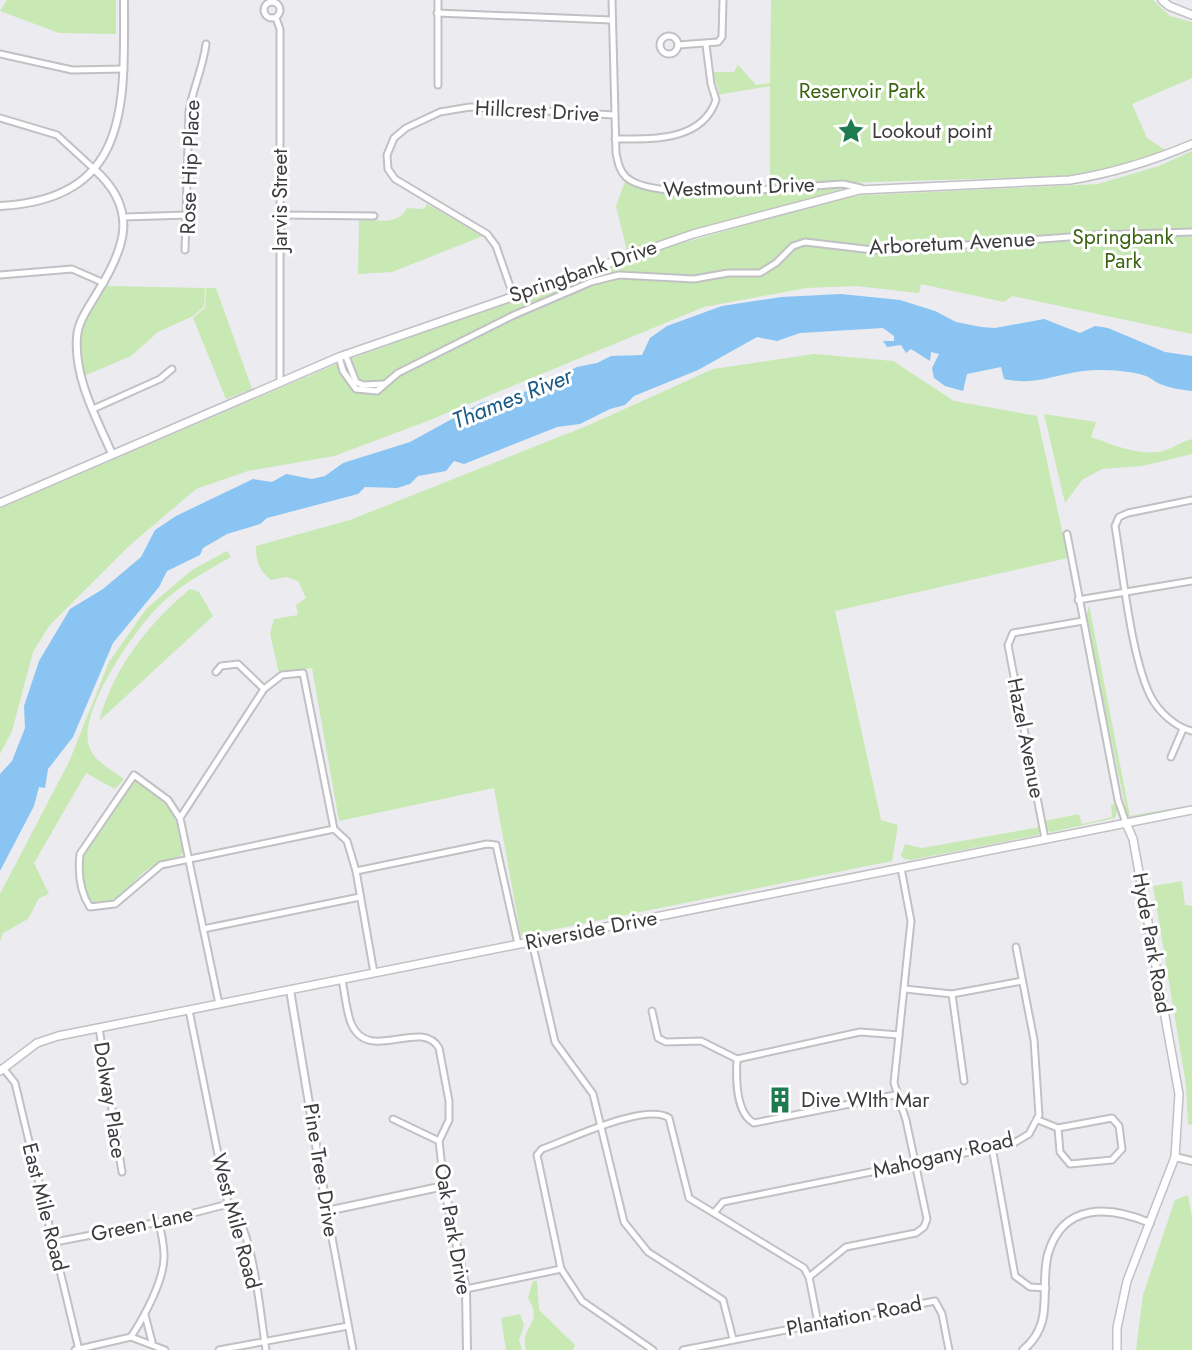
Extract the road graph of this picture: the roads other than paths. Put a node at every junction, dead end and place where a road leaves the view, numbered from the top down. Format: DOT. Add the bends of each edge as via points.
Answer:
graph roads {
  1 [pos="124,0"];
  2 [pos="438,0"];
  3 [pos="612,0"];
  4 [pos="723,0"];
  5 [pos="1162,0"];
  6 [pos="437,13"];
  7 [pos="1192,15"];
  8 [pos="276,18"];
  9 [pos="611,20"];
  10 [pos="206,44"];
  11 [pos="678,45"];
  12 [pos="706,45"];
  13 [pos="0,54"];
  14 [pos="124,69"];
  15 [pos="438,85"];
  16 [pos="614,115"];
  17 [pos="0,118"];
  18 [pos="615,139"];
  19 [pos="1192,144"];
  20 [pos="94,169"];
  21 [pos="867,190"];
  22 [pos="0,206"];
  23 [pos="188,215"];
  24 [pos="280,215"];
  25 [pos="374,216"];
  26 [pos="124,217"];
  27 [pos="1192,232"];
  28 [pos="185,250"];
  29 [pos="0,275"];
  30 [pos="104,283"];
  31 [pos="513,295"];
  32 [pos="342,356"];
  33 [pos="172,369"];
  34 [pos="280,382"];
  35 [pos="93,410"];
  36 [pos="112,454"];
  37 [pos="1192,500"];
  38 [pos="0,503"];
  39 [pos="1067,534"];
  40 [pos="1192,582"];
  41 [pos="1126,594"];
  42 [pos="1078,600"];
  43 [pos="1083,621"];
  44 [pos="216,672"];
  45 [pos="264,689"];
  46 [pos="1184,729"];
  47 [pos="1192,731"];
  48 [pos="1171,757"];
  49 [pos="1192,810"];
  50 [pos="180,818"];
  51 [pos="1126,823"];
  52 [pos="334,830"];
  53 [pos="1045,839"];
  54 [pos="190,858"];
  55 [pos="901,868"];
  56 [pos="356,871"];
  57 [pos="360,897"];
  58 [pos="204,929"];
  59 [pos="532,942"];
  60 [pos="518,944"];
  61 [pos="1016,947"];
  62 [pos="374,973"];
  63 [pos="342,980"];
  64 [pos="1021,981"];
  65 [pos="905,989"];
  66 [pos="290,990"];
  67 [pos="952,994"];
  68 [pos="219,1004"];
  69 [pos="189,1010"];
  70 [pos="652,1011"];
  71 [pos="99,1028"];
  72 [pos="899,1035"];
  73 [pos="737,1059"];
  74 [pos="2,1070"];
  75 [pos="964,1081"];
  76 [pos="895,1095"];
  77 [pos="393,1119"];
  78 [pos="1038,1120"];
  79 [pos="600,1126"];
  80 [pos="1058,1128"];
  81 [pos="439,1142"];
  82 [pos="992,1147"];
  83 [pos="1175,1157"];
  84 [pos="1192,1161"];
  85 [pos="915,1163"];
  86 [pos="122,1172"];
  87 [pos="444,1186"];
  88 [pos="228,1204"];
  89 [pos="327,1211"];
  90 [pos="714,1213"];
  91 [pos="159,1222"];
  92 [pos="1150,1223"];
  93 [pos="55,1242"];
  94 [pos="561,1269"];
  95 [pos="809,1277"];
  96 [pos="1046,1288"];
  97 [pos="466,1289"];
  98 [pos="145,1315"];
  99 [pos="818,1323"];
  100 [pos="348,1326"];
  101 [pos="131,1337"];
  102 [pos="733,1339"];
  103 [pos="265,1342"];
  104 [pos="152,1343"];
  105 [pos="78,1350"];
  106 [pos="165,1350"];
  107 [pos="219,1350"];
  108 [pos="267,1350"];
  109 [pos="353,1350"];
  110 [pos="467,1350"];
  111 [pos="653,1350"];
  112 [pos="683,1350"];
  113 [pos="949,1350"];
  114 [pos="1023,1350"];
  115 [pos="1117,1350"];
  1 -- 14 [label="street"];
  2 -- 6 [label="street"];
  3 -- 9 [label="street, Westmount Drive"];
  4 -- 12 [label="street" via="722,37"];
  5 -- 7 [label="main road"];
  6 -- 9 [label="street"];
  6 -- 15 [label="street"];
  8 -- 24 [label="street, Jarvis Street" via="280,29"];
  9 -- 16 [label="street, Westmount Drive"];
  10 -- 23 [label="street, Rose Hip Place" via="189,111"];
  11 -- 12 [label="street"];
  12 -- 18 [label="street" via="716,100 699,122 673,137"];
  13 -- 14 [label="street" via="72,70"];
  14 -- 20 [label="street" via="120,121"];
  16 -- 18 [label="street, Westmount Drive"];
  16 -- 31 [label="street, Hillcrest Drive" via="456,108 406,128 394,138 387,169 395,179 487,234 496,246"];
  17 -- 20 [label="street" via="57,135"];
  18 -- 21 [label="street, Westmount Drive" via="619,168 626,178 660,191 843,184"];
  19 -- 21 [label="main road, Springbank Drive" via="1150,162 1070,180"];
  20 -- 22 [label="street" via="48,199"];
  20 -- 26 [label="street" via="114,190"];
  21 -- 31 [label="main road, Springbank Drive" via="693,234"];
  23 -- 26 [label="street"];
  23 -- 28 [label="street, Rose Hip Place"];
  24 -- 25 [label="street"];
  24 -- 34 [label="street, Jarvis Street"];
  26 -- 30 [label="street" via="123,241"];
  27 -- 32 [label="street, Arboretum Avenue" via="914,249 873,250 805,242 793,246 760,273 694,279 619,275 591,282 482,330 398,373 377,391 356,388 343,371"];
  29 -- 30 [label="street" via="72,269"];
  30 -- 35 [label="street" via="77,334 77,365"];
  31 -- 32 [label="main road, Springbank Drive"];
  32 -- 34 [label="main road, Springbank Drive"];
  33 -- 35 [label="street"];
  34 -- 36 [label="main road, Springbank Drive"];
  35 -- 36 [label="street"];
  36 -- 38 [label="main road, Springbank Drive"];
  37 -- 41 [label="street" via="1119,517 1115,526"];
  39 -- 42 [label="street, Hyde Park Road"];
  40 -- 41 [label="street"];
  41 -- 42 [label="street"];
  41 -- 46 [label="street" via="1143,678 1162,711"];
  42 -- 43 [label="street, Hyde Park Road"];
  43 -- 51 [label="street, Hyde Park Road"];
  43 -- 53 [label="street, Hazel Avenue" via="1009,637"];
  44 -- 45 [label="street" via="220,666 238,664"];
  45 -- 50 [label="street"];
  45 -- 52 [label="street" via="282,675 303,673"];
  46 -- 47 [label="street"];
  46 -- 48 [label="street"];
  49 -- 51 [label="main road, Riverside Drive"];
  50 -- 54 [label="street"];
  50 -- 54 [label="street" via="168,800 134,775 80,854 84,898 90,907 115,904 155,869"];
  51 -- 53 [label="main road, Riverside Drive"];
  51 -- 83 [label="main road, Hyde Park Road" via="1133,839 1179,1094"];
  52 -- 54 [label="street"];
  52 -- 56 [label="street" via="347,841"];
  53 -- 55 [label="main road, Riverside Drive"];
  54 -- 58 [label="street"];
  55 -- 59 [label="main road, Riverside Drive"];
  55 -- 65 [label="street" via="912,921"];
  56 -- 57 [label="street"];
  56 -- 60 [label="street" via="496,845"];
  57 -- 58 [label="street"];
  57 -- 62 [label="street"];
  58 -- 68 [label="street"];
  59 -- 60 [label="main road, Riverside Drive"];
  59 -- 79 [label="street" via="555,1042 593,1094"];
  60 -- 62 [label="main road, Riverside Drive"];
  61 -- 64 [label="street, Mahogany Road"];
  62 -- 63 [label="main road, Riverside Drive"];
  63 -- 66 [label="main road, Riverside Drive"];
  63 -- 81 [label="street, Oak Park Drive" via="352,1025 367,1040 380,1043 424,1037 435,1041 449,1120"];
  64 -- 67 [label="street"];
  64 -- 78 [label="street, Mahogany Road" via="1034,1040"];
  65 -- 67 [label="street"];
  65 -- 72 [label="street"];
  66 -- 68 [label="main road, Riverside Drive"];
  66 -- 89 [label="street, Pine Tree Drive"];
  67 -- 75 [label="street"];
  68 -- 69 [label="main road, Riverside Drive"];
  69 -- 71 [label="main road, Riverside Drive"];
  69 -- 88 [label="street, West Mile Road"];
  70 -- 73 [label="street" via="658,1038 701,1041"];
  71 -- 74 [label="main road, Riverside Drive" via="37,1043"];
  71 -- 86 [label="street, Dolway Place"];
  72 -- 73 [label="street" via="860,1032"];
  72 -- 76 [label="street"];
  73 -- 76 [label="street" via="736,1081 744,1114 754,1123"];
  74 -- 93 [label="street, East Mile Road" via="15,1083"];
  76 -- 85 [label="street"];
  77 -- 81 [label="street"];
  78 -- 80 [label="street"];
  78 -- 82 [label="street, Mahogany Road" via="1029,1134 1014,1143"];
  79 -- 90 [label="street" via="645,1115 669,1118 685,1190 689,1198"];
  79 -- 94 [label="street" via="537,1155"];
  79 -- 102 [label="street" via="624,1223 648,1252 723,1300"];
  80 -- 80 [label="street" via="1112,1118 1119,1126 1122,1149 1112,1160 1070,1164 1060,1153"];
  81 -- 87 [label="street, Oak Park Drive"];
  82 -- 85 [label="street, Mahogany Road"];
  82 -- 96 [label="street" via="1015,1276 1030,1287"];
  83 -- 84 [label="street"];
  83 -- 92 [label="main road, Hyde Park Road"];
  85 -- 90 [label="street, Mahogany Road" via="723,1202"];
  85 -- 95 [label="street" via="927,1219 924,1227 916,1233 846,1247"];
  87 -- 89 [label="street"];
  87 -- 97 [label="street, Oak Park Drive"];
  88 -- 91 [label="street, Green Lane"];
  88 -- 103 [label="street, West Mile Road" via="238,1213"];
  89 -- 100 [label="street, Pine Tree Drive"];
  90 -- 95 [label="street" via="804,1268"];
  91 -- 93 [label="street, Green Lane"];
  91 -- 98 [label="street" via="165,1257"];
  92 -- 96 [label="street" via="1113,1210 1071,1220 1048,1255"];
  92 -- 115 [label="main road, Hyde Park Road" via="1127,1281"];
  93 -- 105 [label="street, East Mile Road"];
  94 -- 97 [label="street"];
  94 -- 111 [label="street" via="582,1301"];
  95 -- 99 [label="street"];
  96 -- 114 [label="street" via="1043,1325"];
  97 -- 110 [label="street, Oak Park Drive"];
  98 -- 101 [label="street"];
  98 -- 104 [label="street"];
  99 -- 102 [label="street, Plantation Road"];
  99 -- 113 [label="street, Plantation Road" via="935,1301"];
  100 -- 103 [label="street"];
  100 -- 109 [label="street, Pine Tree Drive"];
  101 -- 104 [label="street"];
  101 -- 105 [label="street"];
  102 -- 112 [label="street, Plantation Road"];
  103 -- 107 [label="street"];
  103 -- 108 [label="street, West Mile Road"];
  104 -- 106 [label="street"];
}
